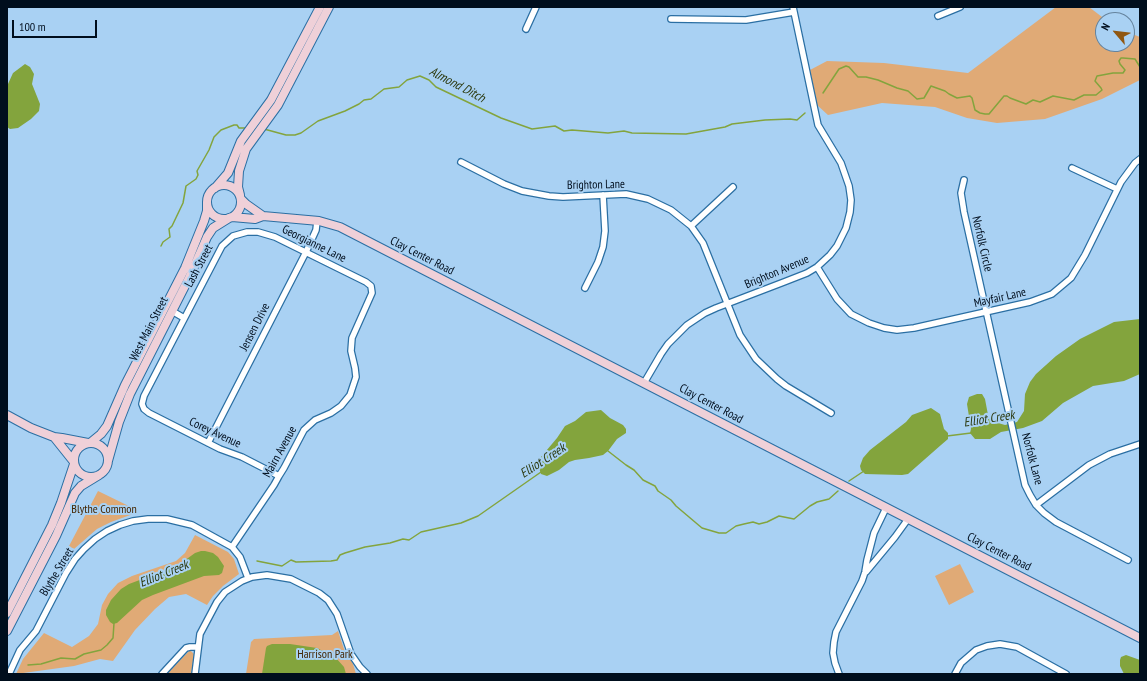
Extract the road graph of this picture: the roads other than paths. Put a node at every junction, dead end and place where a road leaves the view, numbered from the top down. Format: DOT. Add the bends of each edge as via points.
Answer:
graph roads {
  1 [pos="320,7"];
  2 [pos="329,7"];
  3 [pos="536,7"];
  4 [pos="960,7"];
  5 [pos="793,9"];
  6 [pos="938,16"];
  7 [pos="671,19"];
  8 [pos="526,29"];
  9 [pos="1140,159"];
  10 [pos="461,162"];
  11 [pos="1072,168"];
  12 [pos="964,180"];
  13 [pos="733,187"];
  14 [pos="215,188"];
  15 [pos="1117,189"];
  16 [pos="603,195"];
  17 [pos="240,197"];
  18 [pos="208,203"];
  19 [pos="263,216"];
  20 [pos="230,217"];
  21 [pos="317,221"];
  22 [pos="691,226"];
  23 [pos="242,233"];
  24 [pos="306,252"];
  25 [pos="817,267"];
  26 [pos="372,288"];
  27 [pos="585,288"];
  28 [pos="728,304"];
  29 [pos="172,311"];
  30 [pos="986,312"];
  31 [pos="184,318"];
  32 [pos="644,383"];
  33 [pos="143,406"];
  34 [pos="831,413"];
  35 [pos="7,416"];
  36 [pos="54,438"];
  37 [pos="89,443"];
  38 [pos="208,443"];
  39 [pos="1140,444"];
  40 [pos="108,461"];
  41 [pos="74,463"];
  42 [pos="99,475"];
  43 [pos="279,476"];
  44 [pos="1036,504"];
  45 [pos="886,508"];
  46 [pos="908,519"];
  47 [pos="232,547"];
  48 [pos="1128,560"];
  49 [pos="866,572"];
  50 [pos="248,578"];
  51 [pos="7,613"];
  52 [pos="9,620"];
  53 [pos="7,631"];
  54 [pos="1140,638"];
  55 [pos="198,647"];
  56 [pos="9,674"];
  57 [pos="162,674"];
  58 [pos="195,674"];
  59 [pos="367,674"];
  60 [pos="839,674"];
  61 [pos="955,674"];
  62 [pos="1066,674"];
  1 -- 14 [label="street" via="275,93 243,137 228,173"];
  2 -- 17 [label="street" via="282,97 246,149 238,179"];
  3 -- 8 [label="street"];
  4 -- 6 [label="street"];
  5 -- 7 [label="street" via="746,20"];
  5 -- 25 [label="street, Brighton Avenue" via="818,125 841,163 851,200 842,237 830,255"];
  9 -- 15 [label="street, Mayfair Lane"];
  10 -- 16 [label="street, Brighton Lane" via="522,191 549,196"];
  11 -- 15 [label="street"];
  12 -- 30 [label="street, Norfolk Circle" via="961,196"];
  13 -- 22 [label="street"];
  14 -- 17 [label="street" via="231,186"];
  14 -- 18 [label="street" via="210,193"];
  15 -- 30 [label="street, Mayfair Lane" via="1077,269 1062,286 1042,298"];
  16 -- 22 [label="street, Brighton Lane" via="626,194 648,199 671,210"];
  16 -- 27 [label="street" via="604,242 598,262"];
  17 -- 19 [label="street, Clay Center Road"];
  17 -- 20 [label="street" via="240,208"];
  18 -- 20 [label="street" via="213,214 220,218"];
  18 -- 37 [label="street, West Main Street" via="204,221 185,268 125,385 107,426"];
  19 -- 20 [label="street, Clay Center Road" via="255,219"];
  19 -- 21 [label="street, Clay Center Road"];
  20 -- 29 [label="street, West Main Street" via="213,228 209,234"];
  21 -- 24 [label="street, Jensen Drive" via="316,230"];
  21 -- 32 [label="street, Clay Center Road" via="340,227"];
  22 -- 28 [label="street, Brighton Lane" via="707,251"];
  23 -- 24 [label="street, Georgianne Lane" via="252,231 270,235"];
  23 -- 31 [label="street, Lash Street" via="229,239 222,246"];
  24 -- 26 [label="street, Georgianne Lane" via="366,282"];
  24 -- 38 [label="street, Jensen Drive"];
  25 -- 28 [label="street, Brighton Avenue"];
  25 -- 30 [label="street, Mayfair Lane" via="837,299 851,314 884,328 912,329"];
  26 -- 43 [label="street, Mairn Avenue" via="372,295 351,343 356,372 352,391 341,406 307,426"];
  28 -- 32 [label="street, Brighton Avenue" via="705,313 679,332 661,354"];
  28 -- 34 [label="street, Brighton Lane" via="740,335 762,366 786,386"];
  29 -- 31 [label="street"];
  29 -- 40 [label="street, West Main Street" via="130,394"];
  30 -- 44 [label="street, Norfolk Lane" via="1025,484"];
  31 -- 33 [label="street, Lash Street" via="144,396"];
  32 -- 45 [label="street, Clay Center Road"];
  33 -- 38 [label="street, Corey Avenue" via="149,413"];
  35 -- 36 [label="street"];
  36 -- 37 [label="street"];
  36 -- 41 [label="street"];
  37 -- 40 [label="street" via="105,450"];
  37 -- 41 [label="street" via="76,451"];
  38 -- 43 [label="street, Corey Avenue"];
  39 -- 44 [label="street" via="1088,465"];
  40 -- 42 [label="street"];
  41 -- 42 [label="street" via="76,470 83,476 90,478"];
  41 -- 51 [label="street" via="52,525"];
  42 -- 52 [label="street" via="76,491 54,541"];
  43 -- 47 [label="street, Mairn Avenue"];
  44 -- 48 [label="street, Norfolk Lane" via="1056,522"];
  45 -- 46 [label="street, Clay Center Road"];
  45 -- 49 [label="street" via="874,532"];
  46 -- 49 [label="street"];
  46 -- 54 [label="street, Clay Center Road"];
  47 -- 50 [label="street" via="240,557"];
  47 -- 56 [label="street, Blythe Street" via="192,526 167,519 134,521 107,530 89,544 72,563 36,631 20,650"];
  49 -- 60 [label="street" via="834,639 834,658"];
  50 -- 55 [label="street" via="230,588 217,602 202,629"];
  50 -- 59 [label="street" via="267,575 285,577 326,597 337,614 351,654"];
  52 -- 53 [label="street"];
  55 -- 57 [label="street" via="186,648"];
  55 -- 58 [label="street"];
  61 -- 62 [label="street" via="961,663 976,650 1000,644 1017,647"];
}
